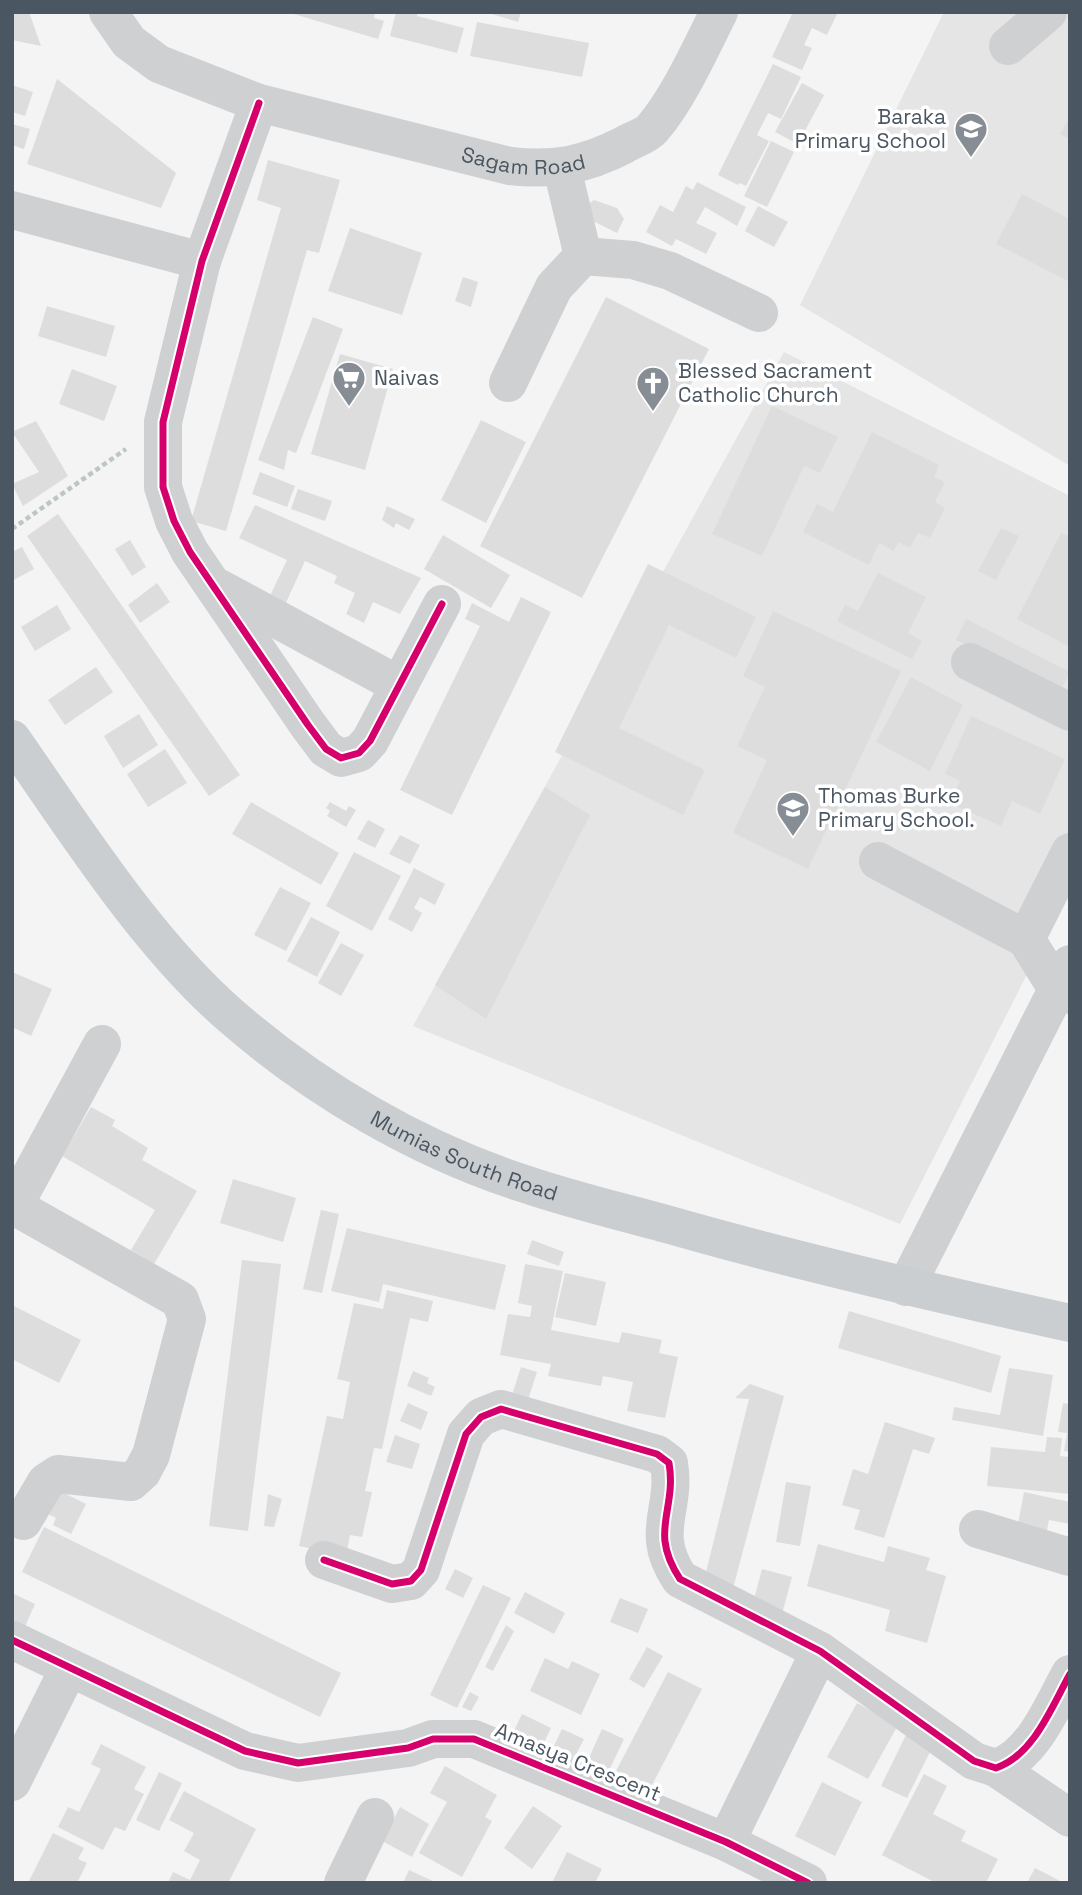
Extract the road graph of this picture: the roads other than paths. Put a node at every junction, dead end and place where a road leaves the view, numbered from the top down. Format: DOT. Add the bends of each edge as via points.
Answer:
graph roads {
  1 [pos="108,12"];
  2 [pos="719,12"];
  3 [pos="1048,12"];
  4 [pos="1008,46"];
  5 [pos="259,103"];
  6 [pos="562,168"];
  7 [pos="12,210"];
  8 [pos="583,256"];
  9 [pos="202,261"];
  10 [pos="759,313"];
  11 [pos="508,383"];
  12 [pos="213,584"];
  13 [pos="442,604"];
  14 [pos="970,662"];
  15 [pos="399,685"];
  16 [pos="1070,712"];
  17 [pos="12,740"];
  18 [pos="1070,852"];
  19 [pos="878,861"];
  20 [pos="1026,939"];
  21 [pos="1066,983"];
  22 [pos="102,1044"];
  23 [pos="13,1205"];
  24 [pos="906,1287"];
  25 [pos="1070,1323"];
  26 [pos="23,1521"];
  27 [pos="978,1529"];
  28 [pos="1070,1557"];
  29 [pos="324,1560"];
  30 [pos="12,1640"];
  31 [pos="820,1651"];
  32 [pos="69,1668"];
  33 [pos="1070,1674"];
  34 [pos="996,1768"];
  35 [pos="12,1782"];
  36 [pos="375,1817"];
  37 [pos="1070,1818"];
  38 [pos="726,1842"];
  39 [pos="343,1883"];
  40 [pos="808,1883"];
  1 -- 5 [label="street, Sagam Road" via="129,42 159,64"];
  2 -- 6 [label="street, Sagam Road" via="691,69 651,130 599,158"];
  3 -- 4 [label="street"];
  5 -- 6 [label="street, Sagam Road" via="510,166"];
  5 -- 9 [label="street"];
  6 -- 8 [label="street"];
  7 -- 9 [label="street"];
  8 -- 10 [label="street" via="633,261 670,271"];
  8 -- 11 [label="street" via="554,287"];
  9 -- 12 [label="street" via="163,422 163,487 185,541"];
  12 -- 15 [label="street"];
  12 -- 15 [label="street" via="314,733 326,749 341,758 359,753 370,741"];
  13 -- 15 [label="street"];
  14 -- 16 [label="street"];
  17 -- 24 [label="main road, Mumias South Road" via="131,906 193,978 231,1016 344,1101 460,1160 525,1184"];
  18 -- 20 [label="street"];
  19 -- 20 [label="street"];
  20 -- 21 [label="street"];
  21 -- 24 [label="street"];
  22 -- 23 [label="street"];
  23 -- 26 [label="street" via="180,1300 187,1319 151,1455 142,1472 131,1482 58,1474 46,1482"];
  24 -- 25 [label="main road, Mumias South Road"];
  27 -- 28 [label="street"];
  29 -- 31 [label="street" via="392,1584 411,1581 421,1570 466,1434 481,1417 502,1409 657,1454 669,1463 664,1537 667,1560 680,1579"];
  30 -- 32 [label="street, Amasya Crescent"];
  31 -- 34 [label="street" via="967,1757"];
  31 -- 38 [label="street"];
  32 -- 35 [label="street"];
  32 -- 38 [label="street, Amasya Crescent" via="246,1751 298,1763 408,1748 433,1739 474,1740"];
  33 -- 34 [label="street" via="1028,1745"];
  34 -- 37 [label="street"];
  36 -- 39 [label="street"];
  38 -- 40 [label="street, Amasya Crescent"];
}
